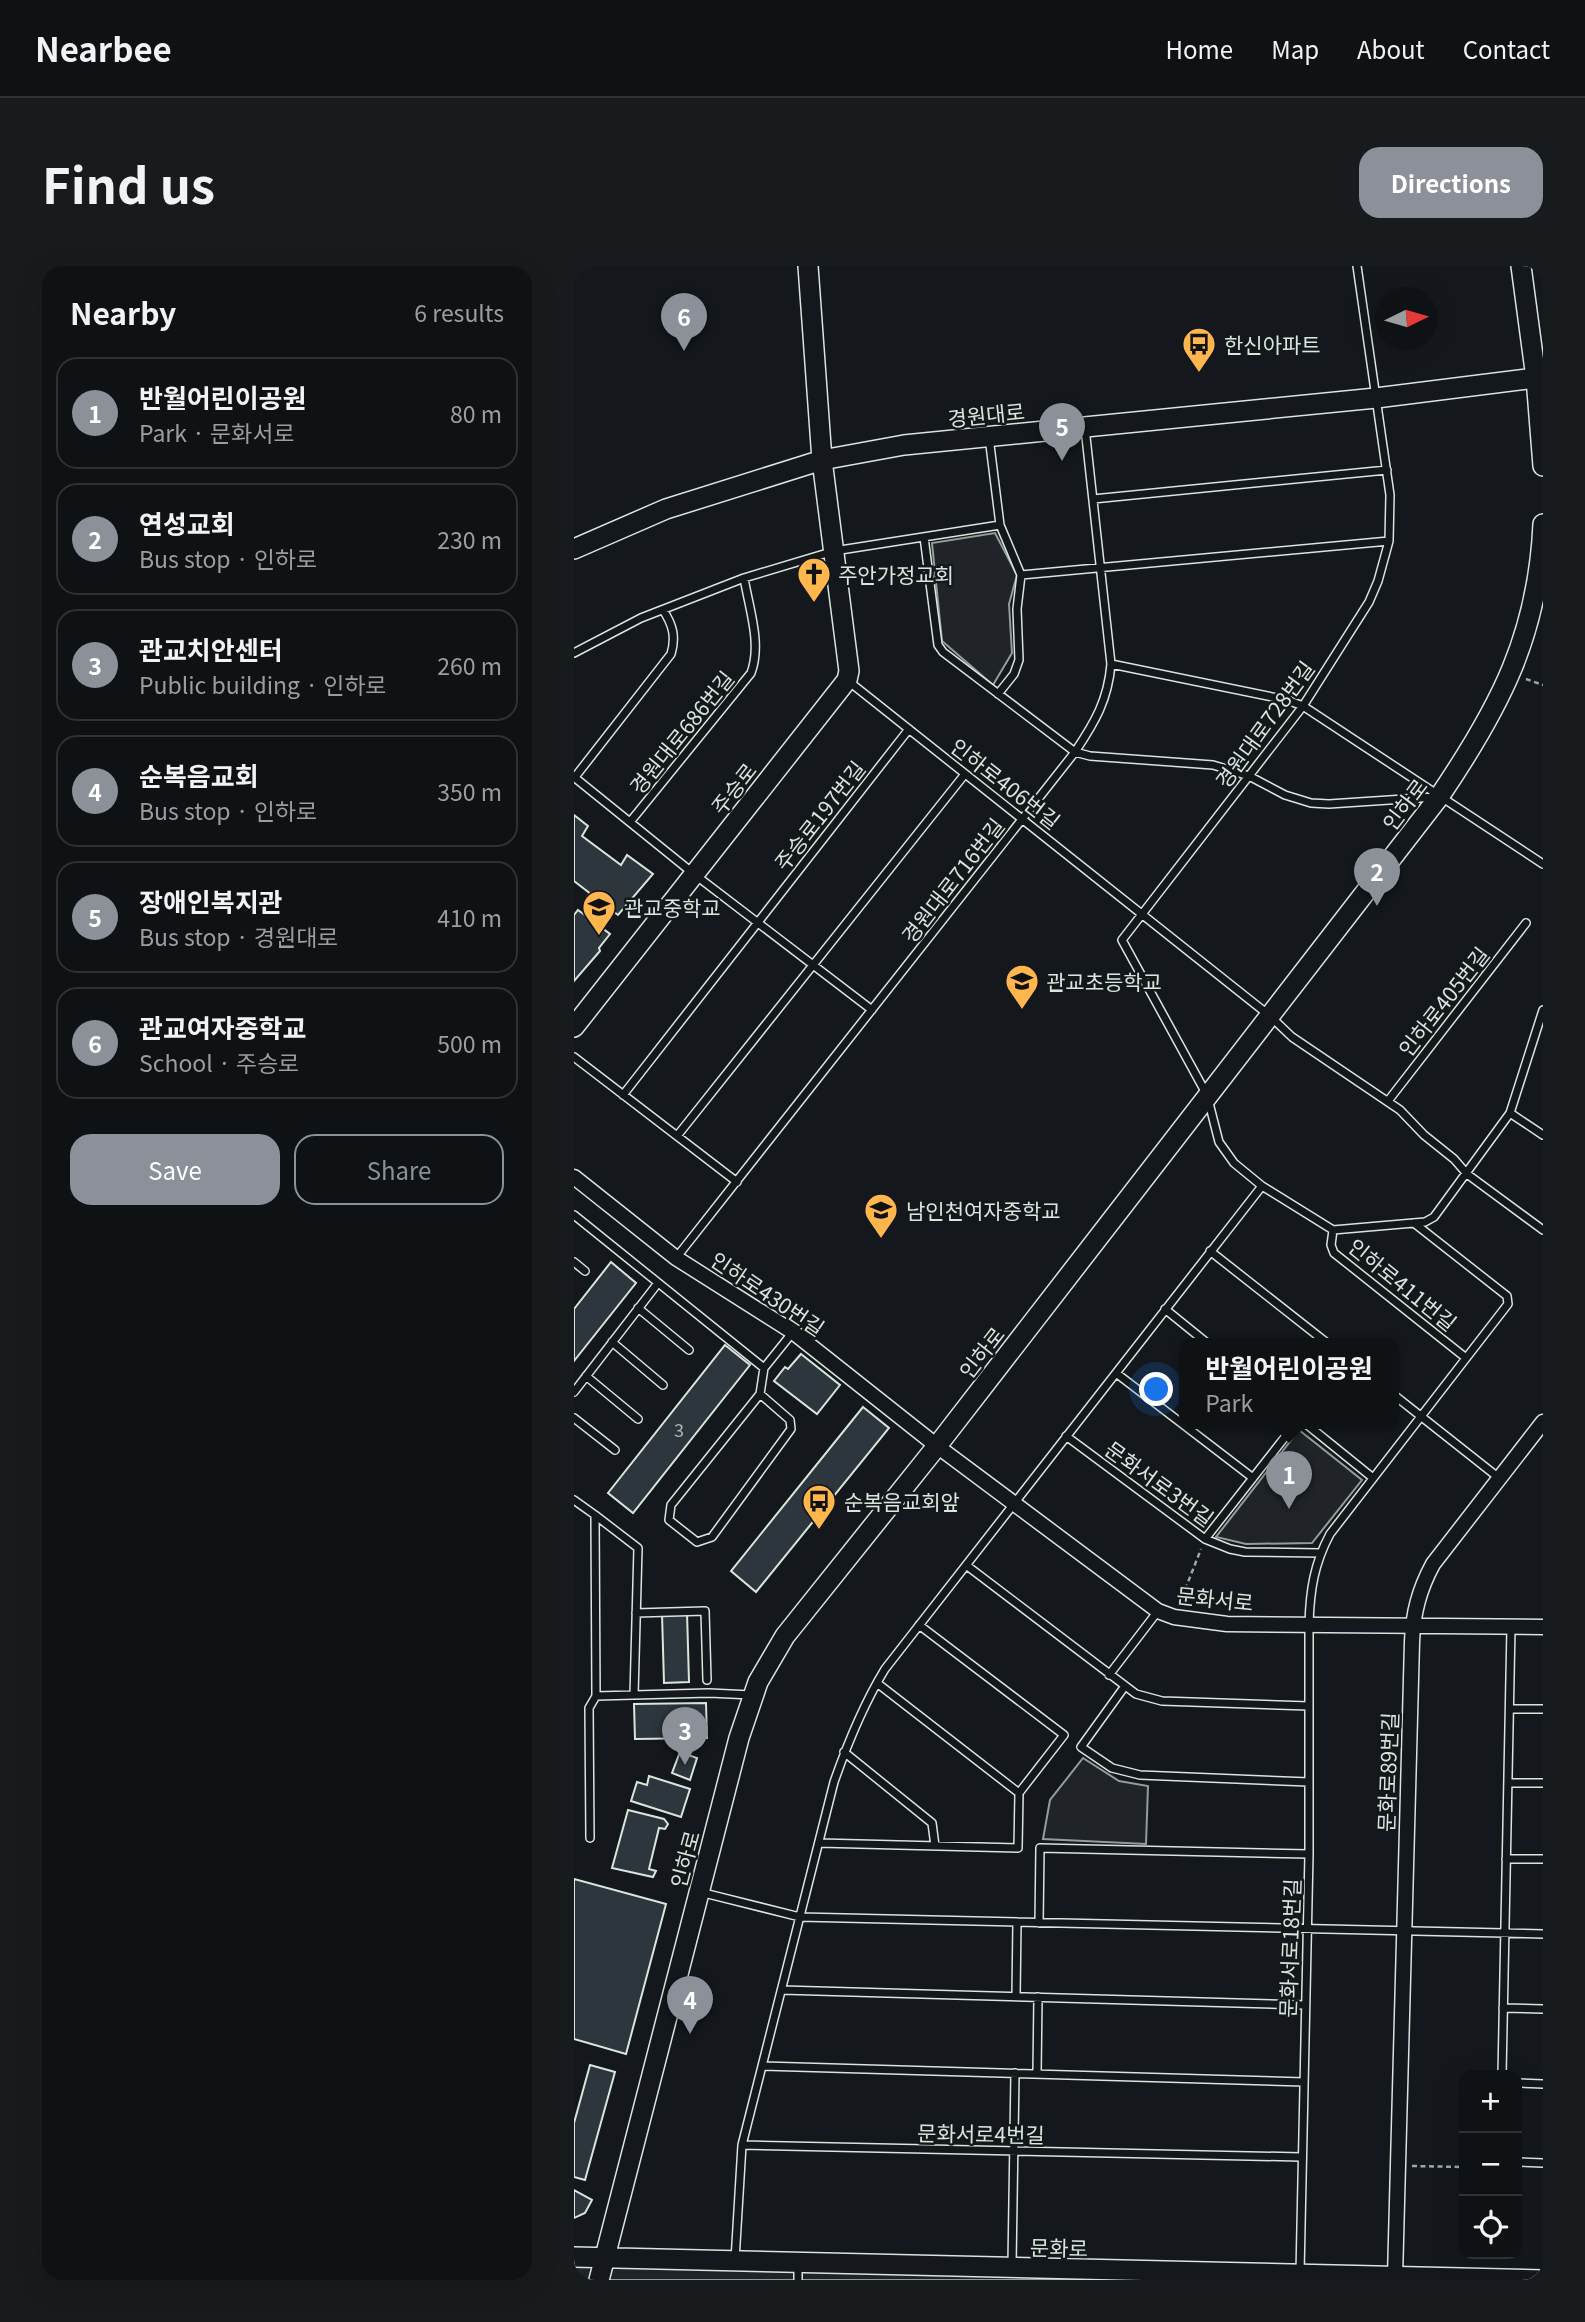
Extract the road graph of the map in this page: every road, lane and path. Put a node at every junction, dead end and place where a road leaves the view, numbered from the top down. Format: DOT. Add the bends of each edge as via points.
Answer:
graph roads {
  1 [pos="808,266"];
  2 [pos="1357,266"];
  3 [pos="1521,266"];
  4 [pos="1540,378"];
  5 [pos="1376,398"];
  6 [pos="1084,427"];
  7 [pos="989,436"];
  8 [pos="822,460"];
  9 [pos="1543,466"];
  10 [pos="1387,470"];
  11 [pos="1093,499"];
  12 [pos="1543,524"];
  13 [pos="1000,525"];
  14 [pos="924,537"];
  15 [pos="1389,541"];
  16 [pos="574,549"];
  17 [pos="834,551"];
  18 [pos="1101,568"];
  19 [pos="1021,575"];
  20 [pos="744,578"];
  21 [pos="663,610"];
  22 [pos="574,653"];
  23 [pos="1111,664"];
  24 [pos="847,680"];
  25 [pos="998,694"];
  26 [pos="1303,706"];
  27 [pos="909,729"];
  28 [pos="1075,752"];
  29 [pos="965,774"];
  30 [pos="1249,776"];
  31 [pos="574,777"];
  32 [pos="1438,797"];
  33 [pos="1023,819"];
  34 [pos="631,822"];
  35 [pos="1543,863"];
  36 [pos="694,874"];
  37 [pos="1142,914"];
  38 [pos="758,922"];
  39 [pos="1525,923"];
  40 [pos="813,965"];
  41 [pos="872,1010"];
  42 [pos="1543,1010"];
  43 [pos="1270,1016"];
  44 [pos="574,1027"];
  45 [pos="574,1057"];
  46 [pos="623,1095"];
  47 [pos="1207,1095"];
  48 [pos="1388,1101"];
  49 [pos="1510,1113"];
  50 [pos="1543,1135"];
  51 [pos="677,1136"];
  52 [pos="1467,1174"];
  53 [pos="574,1177"];
  54 [pos="737,1182"];
  55 [pos="1262,1186"];
  56 [pos="574,1215"];
  57 [pos="1414,1223"];
  58 [pos="1334,1230"];
  59 [pos="1543,1230"];
  60 [pos="1210,1251"];
  61 [pos="677,1258"];
  62 [pos="574,1262"];
  63 [pos="585,1271"];
  64 [pos="658,1283"];
  65 [pos="638,1308"];
  66 [pos="1166,1309"];
  67 [pos="793,1332"];
  68 [pos="1201,1338"];
  69 [pos="1321,1338"];
  70 [pos="612,1342"];
  71 [pos="689,1350"];
  72 [pos="1466,1358"];
  73 [pos="764,1368"];
  74 [pos="1116,1373"];
  75 [pos="586,1376"];
  76 [pos="663,1385"];
  77 [pos="574,1392"];
  78 [pos="760,1394"];
  79 [pos="1399,1399"];
  80 [pos="1421,1416"];
  81 [pos="574,1418"];
  82 [pos="638,1419"];
  83 [pos="1179,1421"];
  84 [pos="1543,1422"];
  85 [pos="1189,1429"];
  86 [pos="1291,1429"];
  87 [pos="1312,1429"];
  88 [pos="1066,1436"];
  89 [pos="937,1446"];
  90 [pos="615,1450"];
  91 [pos="1253,1478"];
  92 [pos="1373,1478"];
  93 [pos="1500,1478"];
  94 [pos="574,1500"];
  95 [pos="1014,1503"];
  96 [pos="595,1515"];
  97 [pos="1205,1539"];
  98 [pos="1320,1553"];
  99 [pos="966,1565"];
  100 [pos="1158,1611"];
  101 [pos="636,1613"];
  102 [pos="1174,1618"];
  103 [pos="1309,1624"];
  104 [pos="919,1625"];
  105 [pos="1412,1626"];
  106 [pos="1511,1627"];
  107 [pos="1543,1627"];
  108 [pos="1109,1675"];
  109 [pos="707,1681"];
  110 [pos="877,1683"];
  111 [pos="1125,1686"];
  112 [pos="634,1695"];
  113 [pos="753,1695"];
  114 [pos="596,1696"];
  115 [pos="1309,1706"];
  116 [pos="1510,1709"];
  117 [pos="1543,1709"];
  118 [pos="844,1752"];
  119 [pos="1310,1782"];
  120 [pos="1508,1783"];
  121 [pos="1543,1783"];
  122 [pos="1019,1793"];
  123 [pos="590,1838"];
  124 [pos="819,1843"];
  125 [pos="935,1846"];
  126 [pos="1309,1854"];
  127 [pos="1543,1858"];
  128 [pos="1506,1859"];
  129 [pos="699,1892"];
  130 [pos="800,1917"];
  131 [pos="1017,1922"];
  132 [pos="1039,1923"];
  133 [pos="1307,1930"];
  134 [pos="1404,1931"];
  135 [pos="1505,1934"];
  136 [pos="1543,1934"];
  137 [pos="782,1990"];
  138 [pos="1016,1996"];
  139 [pos="1038,1997"];
  140 [pos="1304,2005"];
  141 [pos="1503,2008"];
  142 [pos="1543,2009"];
  143 [pos="763,2066"];
  144 [pos="1502,2070"];
  145 [pos="1015,2073"];
  146 [pos="1037,2073"];
  147 [pos="1304,2082"];
  148 [pos="1522,2083"];
  149 [pos="1543,2084"];
  150 [pos="742,2145"];
  151 [pos="1014,2151"];
  152 [pos="1301,2157"];
  153 [pos="1522,2162"];
  154 [pos="1543,2163"];
  155 [pos="1398,2166"];
  156 [pos="1459,2166"];
  157 [pos="574,2257"];
  158 [pos="605,2258"];
  159 [pos="734,2261"];
  160 [pos="1012,2268"];
  161 [pos="798,2271"];
  162 [pos="1300,2273"];
  163 [pos="1395,2277"];
  164 [pos="599,2280"];
  165 [pos="1543,2280"];
  1 -- 8 [label="main road"];
  2 -- 5 [label="lane, 경원대로728번길"];
  3 -- 4 [label="main road"];
  4 -- 5 [label="main road, 경원대로"];
  4 -- 9 [label="main road"];
  5 -- 6 [label="main road, 경원대로"];
  5 -- 10 [label="lane, 경원대로728번길"];
  6 -- 7 [label="main road, 경원대로"];
  6 -- 11 [label="lane, 경원대로716번길"];
  7 -- 8 [label="main road, 경원대로"];
  7 -- 13 [label="lane"];
  8 -- 16 [label="main road, 경원대로" via="666,509"];
  8 -- 17 [label="main road"];
  10 -- 11 [label="lane"];
  10 -- 15 [label="lane, 경원대로728번길"];
  11 -- 18 [label="lane, 경원대로716번길"];
  12 -- 32 [label="main road, 인하로" via="1535,592 1511,674 1468,754"];
  13 -- 14 [label="lane"];
  13 -- 19 [label="lane"];
  14 -- 17 [label="lane"];
  14 -- 25 [label="lane" via="938,645"];
  15 -- 18 [label="lane"];
  15 -- 26 [label="lane, 경원대로728번길" via="1369,602"];
  17 -- 20 [label="lane"];
  17 -- 24 [label="main road"];
  18 -- 19 [label="lane"];
  18 -- 23 [label="lane, 경원대로716번길"];
  19 -- 25 [label="lane" via="1019,660"];
  20 -- 21 [label="lane"];
  20 -- 34 [label="lane, 경원대로686번길" via="755,645 751,673"];
  21 -- 22 [label="lane"];
  21 -- 31 [label="lane" via="675,640 671,654"];
  23 -- 26 [label="lane"];
  23 -- 28 [label="lane, 경원대로716번길" via="1103,705"];
  24 -- 27 [label="lane, 인하로406번길"];
  24 -- 36 [label="main road, 주승로"];
  25 -- 28 [label="lane"];
  26 -- 30 [label="lane, 경원대로728번길"];
  26 -- 32 [label="lane"];
  27 -- 29 [label="lane, 인하로406번길"];
  27 -- 38 [label="lane, 주승로197번길"];
  28 -- 30 [label="lane" via="1213,765"];
  28 -- 33 [label="lane, 경원대로716번길"];
  29 -- 33 [label="lane, 인하로406번길"];
  29 -- 40 [label="lane"];
  30 -- 32 [label="lane" via="1311,803"];
  30 -- 37 [label="lane, 경원대로728번길"];
  31 -- 34 [label="lane, 경원대로686번길"];
  32 -- 35 [label="lane"];
  32 -- 43 [label="main road, 인하로"];
  33 -- 37 [label="lane, 인하로406번길"];
  33 -- 41 [label="lane, 경원대로716번길"];
  34 -- 36 [label="lane, 경원대로686번길"];
  36 -- 38 [label="lane"];
  36 -- 44 [label="main road, 주승로"];
  37 -- 43 [label="lane, 인하로406번길"];
  37 -- 47 [label="lane" via="1122,940"];
  38 -- 40 [label="lane"];
  38 -- 46 [label="lane, 주승로197번길"];
  39 -- 48 [label="lane, 인하로405번길"];
  40 -- 41 [label="lane"];
  40 -- 51 [label="lane"];
  41 -- 54 [label="lane, 경원대로716번길"];
  42 -- 49 [label="lane, 인하로411번길"];
  43 -- 47 [label="main road, 인하로"];
  43 -- 48 [label="lane" via="1292,1037"];
  45 -- 46 [label="lane"];
  46 -- 51 [label="lane"];
  47 -- 55 [label="lane, 인하로411번길" via="1219,1142 1234,1163"];
  47 -- 89 [label="main road, 인하로"];
  48 -- 52 [label="lane"];
  49 -- 50 [label="lane"];
  49 -- 52 [label="lane, 인하로411번길"];
  51 -- 54 [label="lane"];
  52 -- 57 [label="lane, 인하로411번길" via="1434,1217"];
  52 -- 59 [label="lane"];
  53 -- 61 [label="street, 인하로430번길"];
  54 -- 61 [label="lane, 경원대로716번길"];
  55 -- 58 [label="lane, 인하로411번길"];
  55 -- 60 [label="lane"];
  56 -- 64 [label="lane"];
  57 -- 58 [label="lane, 인하로411번길"];
  57 -- 72 [label="lane, 문화서로18번길" via="1507,1296 1508,1304"];
  58 -- 72 [label="lane, 인하로411번길" via="1334,1253"];
  60 -- 66 [label="lane"];
  60 -- 69 [label="lane"];
  61 -- 67 [label="street, 인하로430번길"];
  62 -- 63 [label="lane"];
  64 -- 65 [label="lane"];
  64 -- 73 [label="lane"];
  65 -- 70 [label="lane"];
  65 -- 71 [label="lane"];
  66 -- 68 [label="lane"];
  66 -- 74 [label="lane"];
  67 -- 73 [label="lane"];
  67 -- 89 [label="street, 인하로430번길"];
  70 -- 75 [label="lane"];
  70 -- 76 [label="lane"];
  72 -- 80 [label="lane, 문화서로18번길"];
  73 -- 78 [label="lane"];
  74 -- 83 [label="lane"];
  74 -- 88 [label="lane"];
  75 -- 77 [label="lane"];
  75 -- 82 [label="lane"];
  78 -- 78 [label="lane" via="790,1420 791,1429 712,1537 697,1542 670,1520 671,1505"];
  79 -- 80 [label="lane"];
  80 -- 92 [label="lane, 문화서로18번길"];
  80 -- 93 [label="lane"];
  81 -- 90 [label="lane"];
  84 -- 93 [label="street, 문화로89번길"];
  85 -- 91 [label="lane"];
  86 -- 91 [label="lane"];
  87 -- 92 [label="lane"];
  88 -- 95 [label="lane"];
  88 -- 97 [label="lane, 문화서로3번길"];
  89 -- 95 [label="street, 문화서로"];
  89 -- 113 [label="main road, 인하로" via="785,1636"];
  91 -- 97 [label="lane"];
  92 -- 98 [label="lane, 문화서로18번길"];
  93 -- 105 [label="street, 문화로89번길" via="1433,1564 1422,1585"];
  94 -- 96 [label="lane"];
  95 -- 99 [label="lane"];
  95 -- 100 [label="street, 문화서로"];
  96 -- 101 [label="lane" via="638,1548"];
  96 -- 114 [label="lane"];
  97 -- 98 [label="lane, 문화서로3번길" via="1245,1552"];
  97 -- 102 [label="path"];
  98 -- 103 [label="lane, 문화서로18번길"];
  99 -- 104 [label="lane"];
  99 -- 108 [label="lane"];
  100 -- 102 [label="street, 문화서로"];
  100 -- 108 [label="lane"];
  101 -- 109 [label="lane" via="705,1611"];
  101 -- 112 [label="lane"];
  102 -- 103 [label="street, 문화서로" via="1227,1624"];
  103 -- 105 [label="street, 문화서로"];
  103 -- 115 [label="lane, 문화서로18번길"];
  104 -- 110 [label="lane"];
  104 -- 122 [label="lane" via="1064,1735"];
  105 -- 106 [label="street, 문화서로"];
  105 -- 134 [label="street, 문화로89번길"];
  106 -- 107 [label="street, 문화서로"];
  106 -- 116 [label="lane"];
  108 -- 111 [label="lane"];
  110 -- 118 [label="lane"];
  110 -- 122 [label="lane"];
  111 -- 115 [label="lane" via="1162,1701"];
  111 -- 119 [label="lane" via="1081,1747 1112,1768 1140,1776"];
  112 -- 113 [label="lane"];
  112 -- 114 [label="lane"];
  113 -- 129 [label="main road, 인하로"];
  114 -- 123 [label="lane" via="589,1708"];
  115 -- 119 [label="lane, 문화서로18번길"];
  116 -- 117 [label="lane"];
  116 -- 120 [label="lane"];
  118 -- 124 [label="lane"];
  118 -- 125 [label="lane" via="932,1823"];
  119 -- 126 [label="lane, 문화서로18번길"];
  120 -- 121 [label="lane"];
  120 -- 128 [label="lane"];
  122 -- 125 [label="lane" via="1018,1848"];
  124 -- 125 [label="lane"];
  124 -- 130 [label="lane"];
  126 -- 132 [label="lane" via="1040,1848"];
  126 -- 133 [label="lane, 문화서로18번길"];
  127 -- 128 [label="lane"];
  128 -- 135 [label="lane"];
  129 -- 130 [label="lane"];
  129 -- 158 [label="main road, 인하로"];
  130 -- 131 [label="lane"];
  130 -- 137 [label="lane"];
  131 -- 132 [label="lane"];
  131 -- 138 [label="lane"];
  132 -- 133 [label="lane"];
  133 -- 134 [label="lane"];
  133 -- 140 [label="lane, 문화서로18번길"];
  134 -- 135 [label="lane"];
  134 -- 155 [label="street, 문화로89번길"];
  135 -- 136 [label="lane"];
  135 -- 141 [label="lane"];
  137 -- 138 [label="lane"];
  137 -- 143 [label="lane"];
  138 -- 139 [label="lane"];
  139 -- 140 [label="lane"];
  139 -- 146 [label="lane"];
  140 -- 147 [label="lane, 문화서로18번길"];
  141 -- 142 [label="lane"];
  141 -- 144 [label="lane"];
  143 -- 145 [label="lane"];
  143 -- 150 [label="lane"];
  145 -- 146 [label="lane"];
  145 -- 151 [label="lane"];
  146 -- 147 [label="lane"];
  147 -- 152 [label="lane, 문화서로18번길"];
  148 -- 149 [label="lane"];
  150 -- 151 [label="lane, 문화서로4번길"];
  150 -- 159 [label="lane"];
  151 -- 152 [label="lane, 문화서로4번길"];
  151 -- 160 [label="lane"];
  152 -- 162 [label="lane, 문화서로18번길"];
  153 -- 154 [label="lane"];
  155 -- 156 [label="path"];
  155 -- 163 [label="street, 문화로89번길"];
  157 -- 158 [label="main road, 문화로"];
  158 -- 159 [label="main road, 문화로"];
  158 -- 164 [label="main road, 인하로"];
  159 -- 161 [label="main road, 문화로"];
  160 -- 161 [label="main road, 문화로"];
  160 -- 162 [label="main road, 문화로"];
  162 -- 163 [label="main road, 문화로"];
  163 -- 165 [label="main road, 문화로"];
}
